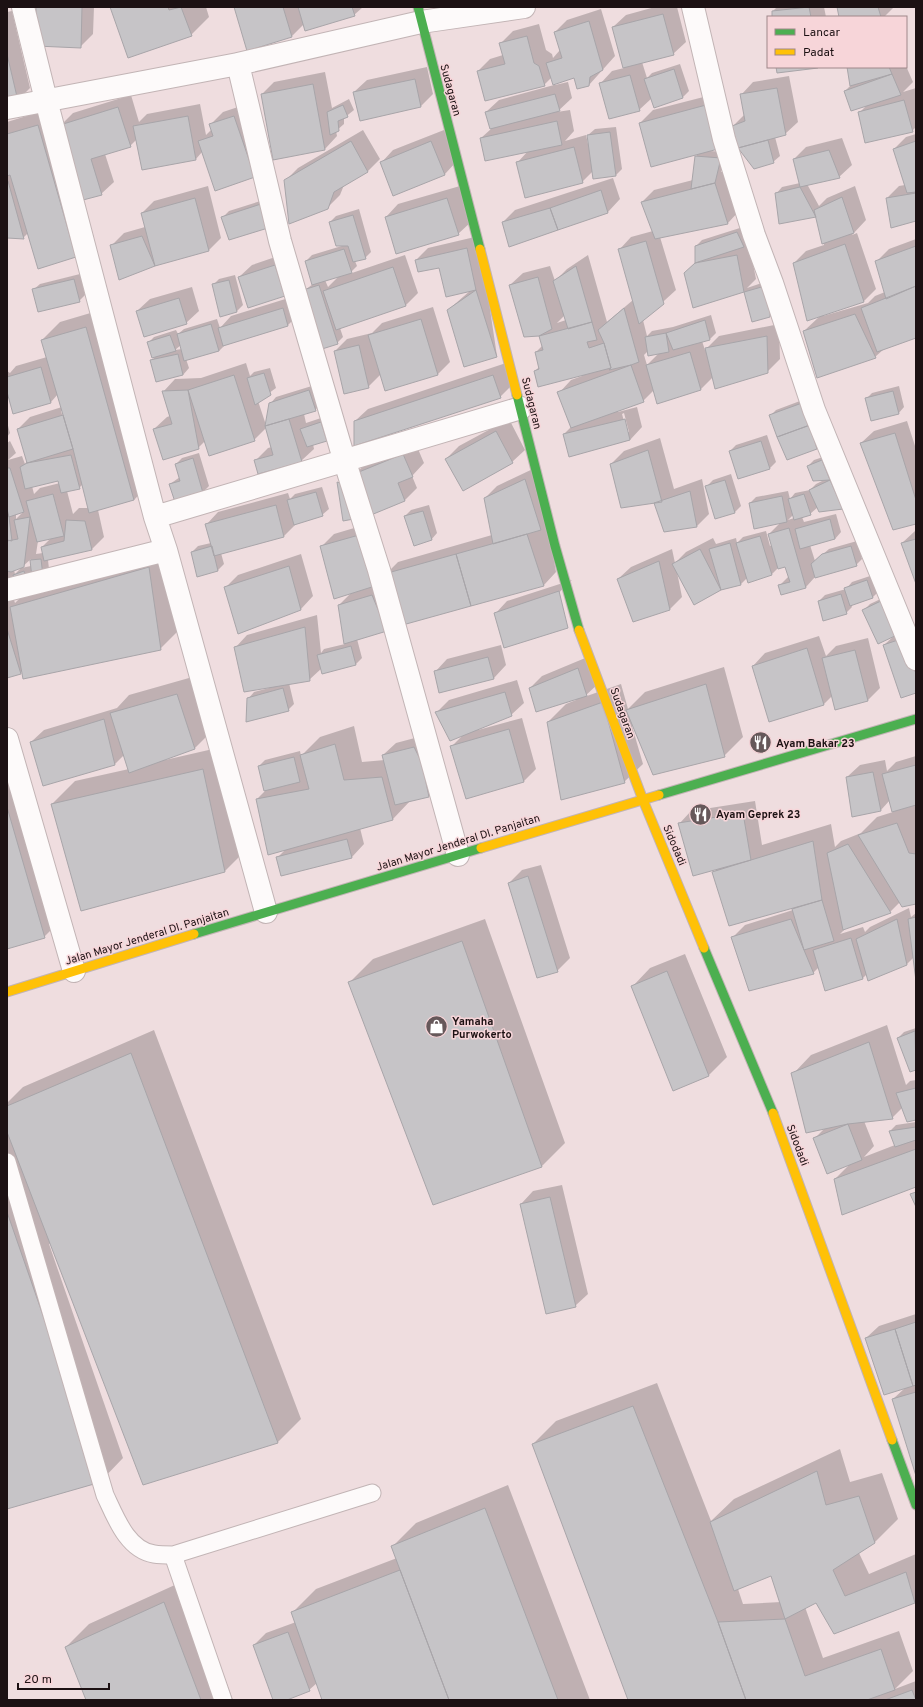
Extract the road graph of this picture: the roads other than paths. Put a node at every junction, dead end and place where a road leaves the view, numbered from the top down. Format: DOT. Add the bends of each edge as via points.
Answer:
graph roads {
  1 [pos="23,7"];
  2 [pos="524,7"];
  3 [pos="693,7"];
  4 [pos="420,15"];
  5 [pos="238,64"];
  6 [pos="46,100"];
  7 [pos="7,108"];
  8 [pos="521,408"];
  9 [pos="344,459"];
  10 [pos="155,517"];
  11 [pos="166,550"];
  12 [pos="7,590"];
  13 [pos="916,659"];
  14 [pos="916,719"];
  15 [pos="7,739"];
  16 [pos="643,800"];
  17 [pos="458,855"];
  18 [pos="266,912"];
  19 [pos="74,971"];
  20 [pos="7,992"];
  21 [pos="7,1162"];
  22 [pos="372,1493"];
  23 [pos="916,1505"];
  24 [pos="173,1555"];
  25 [pos="223,1700"];
  1 -- 6 [label="street"];
  2 -- 4 [label="street"];
  3 -- 13 [label="street" via="724,138 754,235 814,410"];
  4 -- 5 [label="street"];
  4 -- 8 [label="street, Sudagaran"];
  5 -- 6 [label="street"];
  5 -- 9 [label="street" via="280,241"];
  6 -- 7 [label="street"];
  6 -- 10 [label="street"];
  8 -- 9 [label="street"];
  8 -- 16 [label="street, Sudagaran" via="577,624"];
  9 -- 10 [label="street"];
  9 -- 17 [label="street" via="379,570"];
  10 -- 11 [label="street"];
  11 -- 12 [label="street"];
  11 -- 18 [label="street"];
  14 -- 16 [label="street, Jalan Mayor Jenderal DI. Panjaitan"];
  15 -- 19 [label="street"];
  16 -- 17 [label="street, Jalan Mayor Jenderal DI. Panjaitan"];
  16 -- 23 [label="street, Sidodadi" via="770,1106"];
  17 -- 18 [label="street, Jalan Mayor Jenderal DI. Panjaitan"];
  18 -- 19 [label="street, Jalan Mayor Jenderal DI. Panjaitan"];
  19 -- 20 [label="street, Jalan Mayor Jenderal DI. Panjaitan"];
  21 -- 24 [label="lane" via="105,1495 119,1526 135,1545 153,1554"];
  22 -- 24 [label="lane"];
  24 -- 25 [label="lane"];
}
